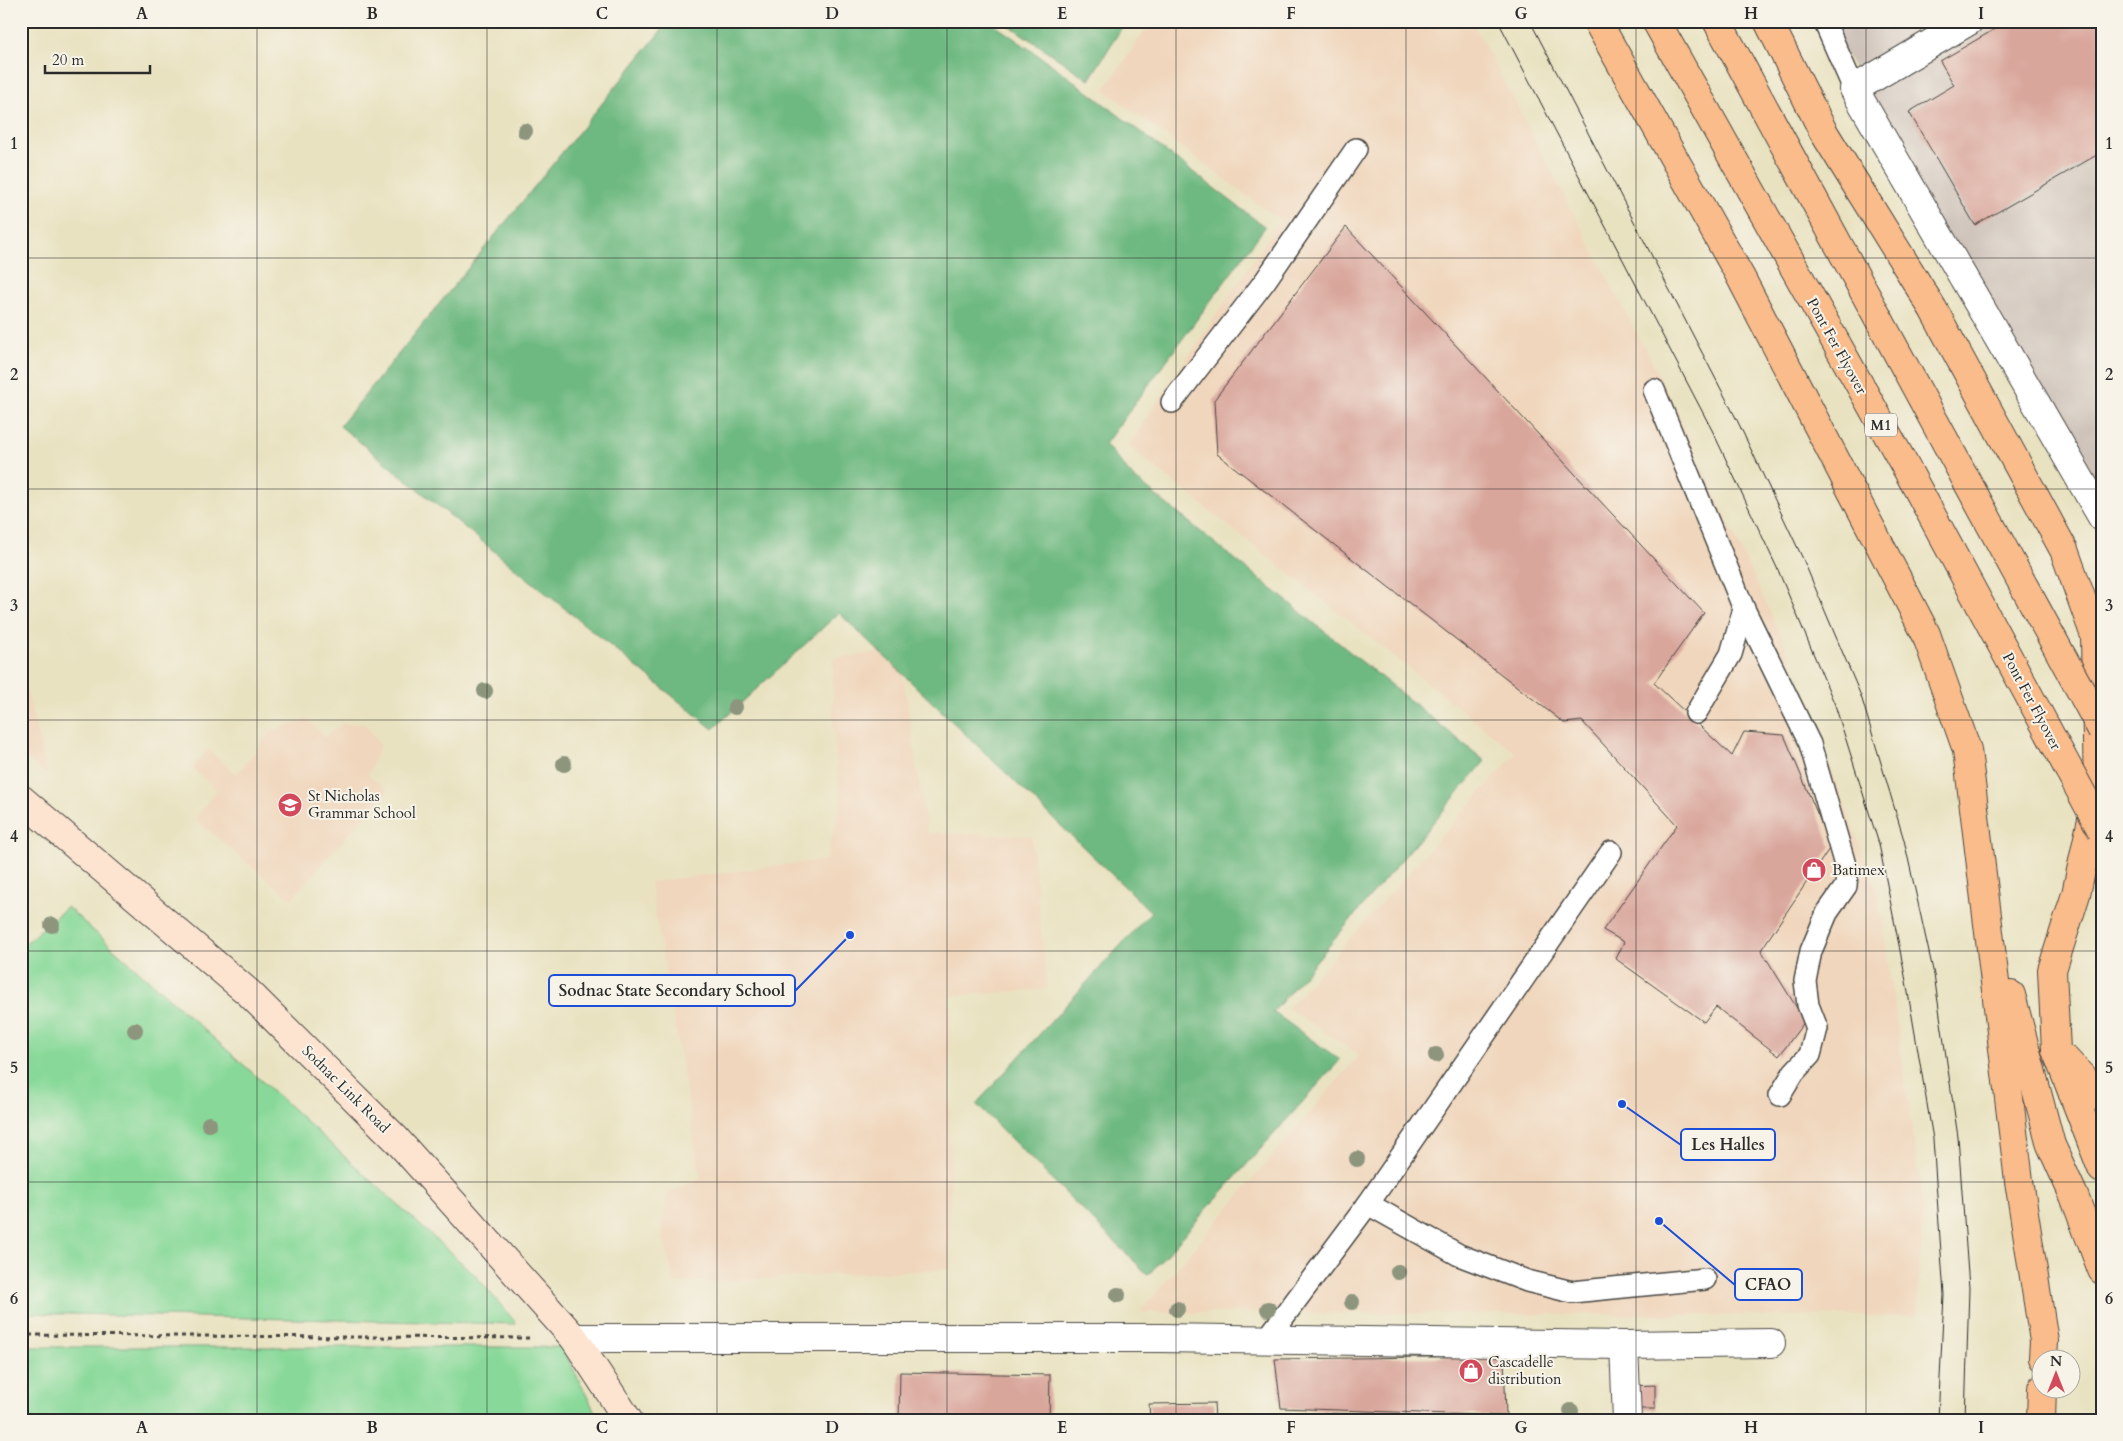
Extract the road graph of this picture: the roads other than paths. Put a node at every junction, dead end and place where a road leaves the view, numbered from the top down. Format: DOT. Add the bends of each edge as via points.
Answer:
graph roads {
  1 [pos="1597,21"];
  2 [pos="1656,21"];
  3 [pos="1717,21"];
  4 [pos="1768,21"];
  5 [pos="1824,21"];
  6 [pos="1969,21"];
  7 [pos="1854,89"];
  8 [pos="1356,149"];
  9 [pos="1654,390"];
  10 [pos="1172,402"];
  11 [pos="2102,517"];
  12 [pos="1744,609"];
  13 [pos="1696,713"];
  14 [pos="2102,730"];
  15 [pos="21,799"];
  16 [pos="2102,831"];
  17 [pos="1612,852"];
  18 [pos="1985,896"];
  19 [pos="2056,1050"];
  20 [pos="1780,1095"];
  21 [pos="2102,1098"];
  22 [pos="2102,1169"];
  23 [pos="1368,1204"];
  24 [pos="2102,1270"];
  25 [pos="1705,1278"];
  26 [pos="574,1338"];
  27 [pos="1267,1339"];
  28 [pos="1771,1343"];
  29 [pos="1624,1345"];
  30 [pos="2044,1348"];
  31 [pos="2042,1398"];
  32 [pos="628,1420"];
  33 [pos="1627,1420"];
  34 [pos="2041,1420"];
  1 -- 18 [label="highway" via="1740,276 1926,634 1966,750"];
  2 -- 16 [label="highway, Pont Fer Flyover / M1, bridge" via="1908,473"];
  3 -- 14 [label="highway, bridge"];
  4 -- 19 [label="highway" via="1823,131 1933,309 2064,550 2095,636 2098,791 2076,894 2052,970"];
  5 -- 7 [label="lane"];
  6 -- 7 [label="street"];
  7 -- 11 [label="street"];
  8 -- 10 [label="lane" via="1265,281"];
  9 -- 12 [label="lane"];
  12 -- 13 [label="lane" via="1731,654"];
  12 -- 20 [label="lane" via="1810,744 1847,872 1846,886 1827,913 1811,951 1805,980 1808,1005 1817,1028 1810,1055 1794,1072"];
  15 -- 26 [label="main road, Sodnac Link Road" via="249,993 396,1139"];
  17 -- 23 [label="lane"];
  18 -- 24 [label="highway" via="2051,1145"];
  18 -- 30 [label="highway" via="2019,1181"];
  19 -- 21 [label="highway"];
  19 -- 22 [label="highway"];
  23 -- 25 [label="lane" via="1459,1255 1527,1281 1572,1292"];
  23 -- 27 [label="lane"];
  26 -- 27 [label="street"];
  26 -- 32 [label="main road, Sodnac Link Road"];
  27 -- 29 [label="street"];
  28 -- 29 [label="street"];
  29 -- 33 [label="street"];
  31 -- 34 [label="highway"];
}
